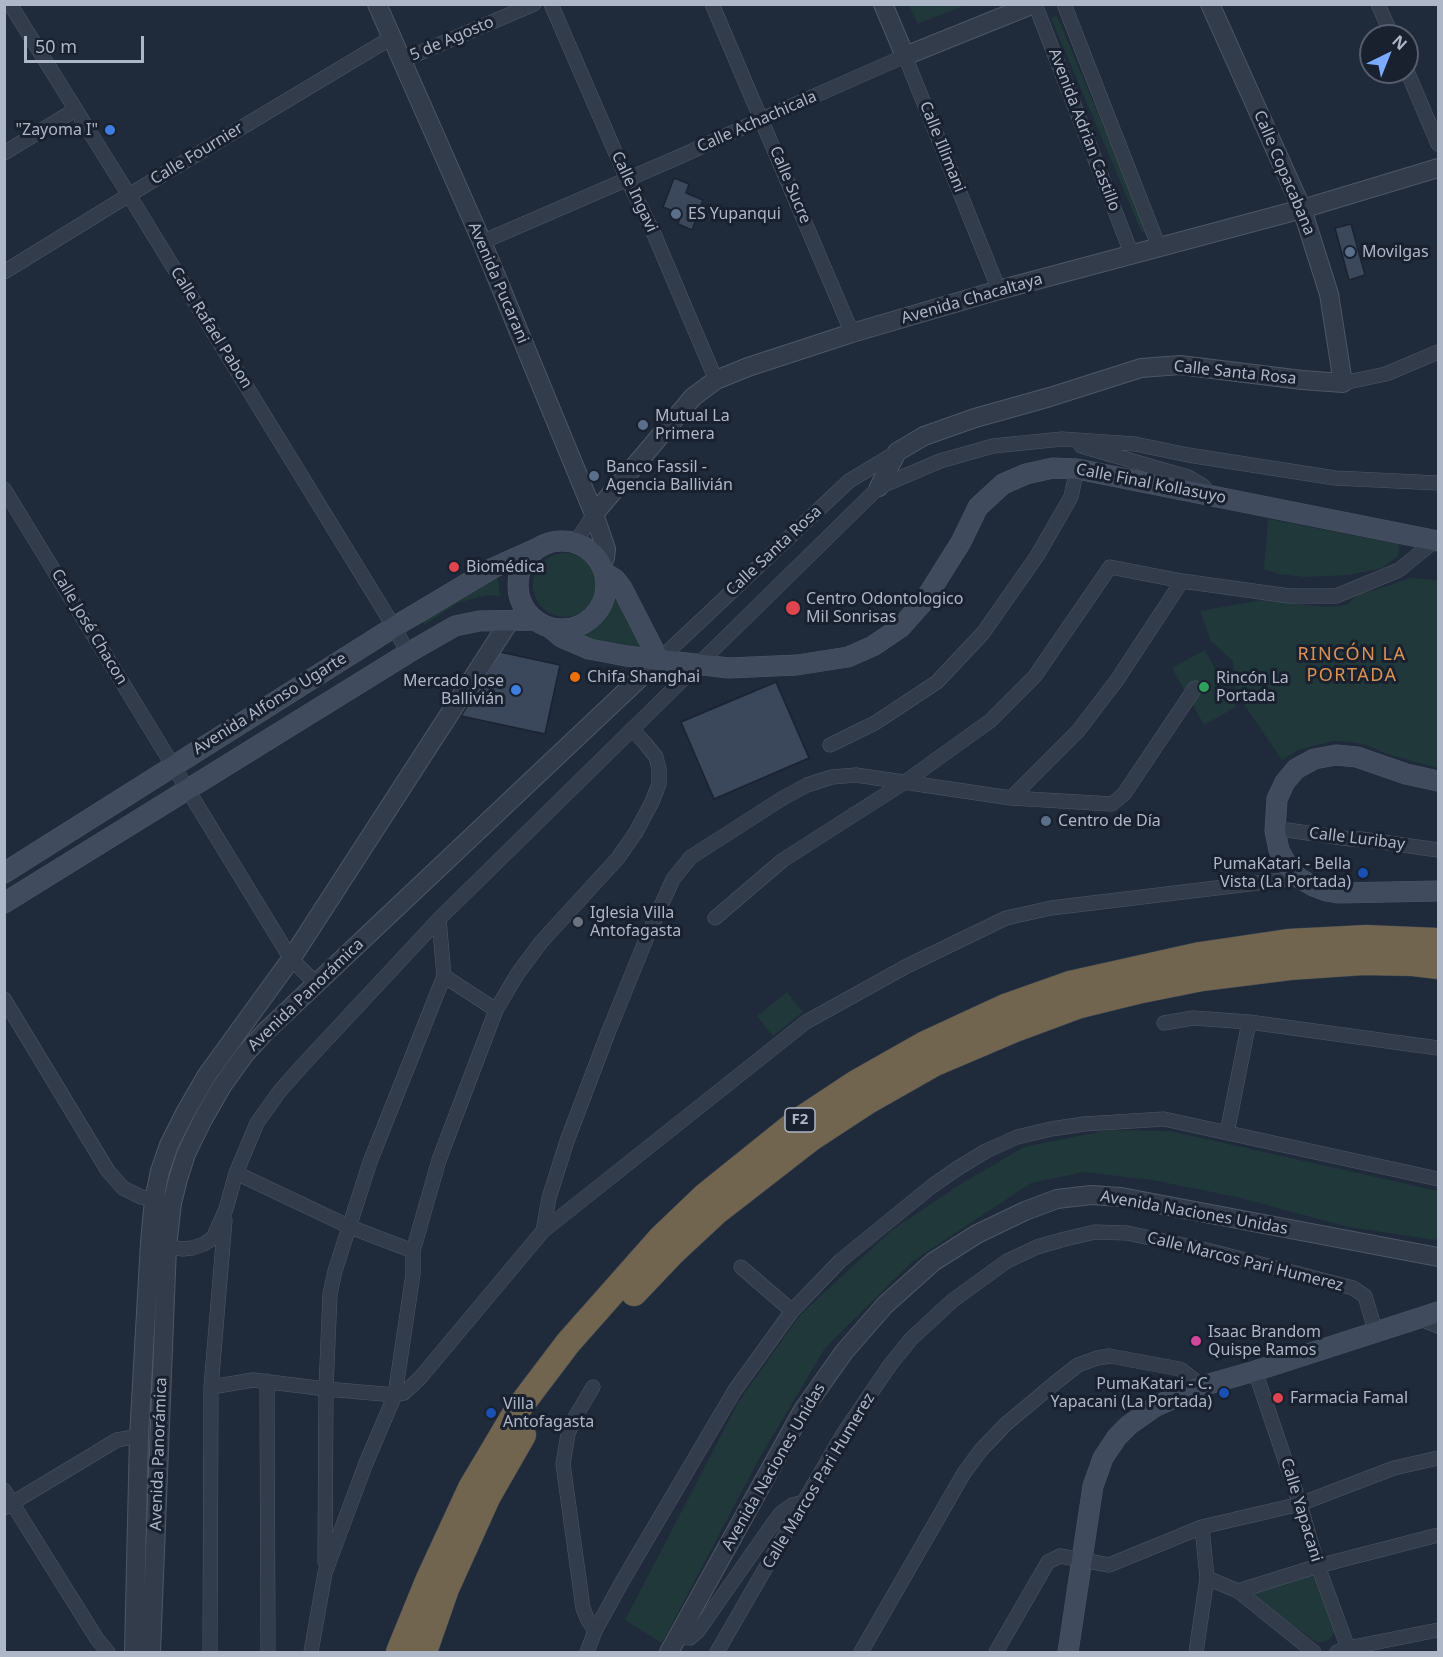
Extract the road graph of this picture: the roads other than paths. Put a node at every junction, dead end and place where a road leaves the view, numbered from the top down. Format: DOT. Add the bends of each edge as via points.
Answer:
graph roads {
  1 [pos="10,4"];
  2 [pos="377,4"];
  3 [pos="534,4"];
  4 [pos="551,4"];
  5 [pos="712,4"];
  6 [pos="882,4"];
  7 [pos="1034,4"];
  8 [pos="1065,4"];
  9 [pos="1210,4"];
  10 [pos="1378,4"];
  11 [pos="1387,24"];
  12 [pos="392,38"];
  13 [pos="905,56"];
  14 [pos="403,60"];
  15 [pos="1413,84"];
  16 [pos="75,110"];
  17 [pos="762,119"];
  18 [pos="1438,144"];
  19 [pos="4,153"];
  20 [pos="1438,168"];
  21 [pos="627,179"];
  22 [pos="129,195"];
  23 [pos="1302,209"];
  24 [pos="482,242"];
  25 [pos="1159,247"];
  26 [pos="1132,255"];
  27 [pos="4,272"];
  28 [pos="999,290"];
  29 [pos="852,333"];
  30 [pos="1438,352"];
  31 [pos="716,380"];
  32 [pos="1343,383"];
  33 [pos="1062,439"];
  34 [pos="897,452"];
  35 [pos="1077,469"];
  36 [pos="1438,483"];
  37 [pos="879,487"];
  38 [pos="4,489"];
  39 [pos="1212,496"];
  40 [pos="594,514"];
  41 [pos="1437,541"];
  42 [pos="576,543"];
  43 [pos="542,546"];
  44 [pos="603,569"];
  45 [pos="1182,581"];
  46 [pos="509,621"];
  47 [pos="542,624"];
  48 [pos="394,627"];
  49 [pos="408,653"];
  50 [pos="659,660"];
  51 [pos="697,665"];
  52 [pos="1195,688"];
  53 [pos="632,729"];
  54 [pos="830,745"];
  55 [pos="173,765"];
  56 [pos="1438,781"];
  57 [pos="905,782"];
  58 [pos="189,790"];
  59 [pos="1011,798"];
  60 [pos="1275,831"];
  61 [pos="1438,850"];
  62 [pos="4,873"];
  63 [pos="1299,878"];
  64 [pos="1438,891"];
  65 [pos="4,903"];
  66 [pos="715,918"];
  67 [pos="439,919"];
  68 [pos="1438,941"];
  69 [pos="291,959"];
  70 [pos="1438,966"];
  71 [pos="444,976"];
  72 [pos="316,984"];
  73 [pos="4,999"];
  74 [pos="495,1010"];
  75 [pos="1249,1022"];
  76 [pos="1164,1023"];
  77 [pos="1438,1048"];
  78 [pos="1227,1133"];
  79 [pos="236,1173"];
  80 [pos="1438,1179"];
  81 [pos="154,1200"];
  82 [pos="172,1203"];
  83 [pos="226,1209"];
  84 [pos="350,1227"];
  85 [pos="543,1231"];
  86 [pos="167,1247"];
  87 [pos="413,1251"];
  88 [pos="1438,1257"];
  89 [pos="741,1267"];
  90 [pos="792,1311"];
  91 [pos="1432,1319"];
  92 [pos="1376,1333"];
  93 [pos="1255,1371"];
  94 [pos="267,1381"];
  95 [pos="1202,1386"];
  96 [pos="211,1387"];
  97 [pos="593,1387"];
  98 [pos="326,1389"];
  99 [pos="394,1395"];
  100 [pos="139,1436"];
  101 [pos="1438,1458"];
  102 [pos="4,1490"];
  103 [pos="804,1502"];
  104 [pos="1300,1504"];
  105 [pos="9,1506"];
  106 [pos="1202,1527"];
  107 [pos="1438,1535"];
  108 [pos="1081,1559"];
  109 [pos="1318,1566"];
  110 [pos="325,1573"];
  111 [pos="1207,1578"];
  112 [pos="1238,1591"];
  113 [pos="1438,1630"];
  114 [pos="596,1631"];
  115 [pos="673,1645"];
  116 [pos="1343,1650"];
  117 [pos="108,1653"];
  118 [pos="134,1653"];
  119 [pos="151,1653"];
  120 [pos="210,1653"];
  121 [pos="268,1653"];
  122 [pos="311,1653"];
  123 [pos="399,1653"];
  124 [pos="424,1653"];
  125 [pos="587,1653"];
  126 [pos="717,1653"];
  127 [pos="861,1653"];
  128 [pos="996,1653"];
  129 [pos="1068,1653"];
  130 [pos="1196,1653"];
  131 [pos="1314,1653"];
  1 -- 16 [label="street, Calle Rafael Pabon"];
  2 -- 12 [label="street, Avenida Pucarani"];
  3 -- 14 [label="street, 5 de Agosto"];
  4 -- 21 [label="street, Calle Ingavi"];
  5 -- 17 [label="street, Calle Sucre"];
  6 -- 13 [label="street, Calle Illimani"];
  7 -- 13 [label="street, Calle Achachicala"];
  7 -- 26 [label="street, Avenida Adrian Castillo"];
  8 -- 25 [label="street, Avenida Adrian Castillo"];
  9 -- 23 [label="street, Calle Copacabana"];
  10 -- 11 [label="street"];
  12 -- 14 [label="street, Avenida Pucarani"];
  12 -- 22 [label="street, Calle Fournier"];
  13 -- 17 [label="street, Calle Achachicala"];
  13 -- 28 [label="street, Calle Illimani"];
  14 -- 24 [label="street, Avenida Pucarani"];
  15 -- 18 [label="street"];
  16 -- 19 [label="street"];
  16 -- 22 [label="street, Calle Rafael Pabon"];
  17 -- 21 [label="street, Calle Achachicala"];
  17 -- 29 [label="street, Calle Sucre"];
  20 -- 23 [label="street, Avenida Chacaltaya"];
  21 -- 24 [label="street, Calle Achachicala"];
  21 -- 31 [label="street, Calle Ingavi"];
  22 -- 27 [label="street, Calle Fournier"];
  22 -- 48 [label="street, Calle Rafael Pabon"];
  23 -- 25 [label="street, Avenida Chacaltaya"];
  23 -- 32 [label="street, Calle Copacabana" via="1329,294"];
  24 -- 40 [label="street, Avenida Pucarani"];
  25 -- 26 [label="street, Avenida Chacaltaya"];
  26 -- 28 [label="street, Avenida Chacaltaya"];
  28 -- 29 [label="street, Avenida Chacaltaya"];
  29 -- 31 [label="street, Avenida Chacaltaya"];
  30 -- 32 [label="street, Calle Santa Rosa" via="1386,374"];
  31 -- 40 [label="street, Avenida Chacaltaya" via="693,397"];
  32 -- 34 [label="street, Calle Santa Rosa" via="1180,365 1141,368 954,425"];
  33 -- 36 [label="street, Calle Final Kollasuyo" via="1135,444 1335,478"];
  33 -- 37 [label="street, Calle Final Kollasuyo" via="993,446 940,461"];
  33 -- 39 [label="street" via="1188,477"];
  34 -- 37 [label="street, Calle Santa Rosa"];
  34 -- 50 [label="street, Calle Santa Rosa" via="849,481"];
  35 -- 39 [label="main road, Calle Final Kollasuyo"];
  35 -- 51 [label="main road, Calle Final Kollasuyo" via="1053,468 1003,484 978,507 924,601 900,627 873,646 848,657 796,665"];
  35 -- 54 [label="street" via="1071,497 1043,546 983,633 937,682 875,723"];
  37 -- 51 [label="street, Calle Santa Rosa"];
  38 -- 55 [label="street, Calle José Chacon"];
  39 -- 41 [label="main road, Calle Final Kollasuyo"];
  40 -- 42 [label="street, Avenida Chacaltaya"];
  40 -- 44 [label="street, Avenida Pucarani" via="606,549"];
  41 -- 45 [label="street" via="1399,570 1336,596 1288,596"];
  42 -- 43 [label="main road" via="559,541"];
  42 -- 44 [label="main road" via="591,552"];
  43 -- 47 [label="main road" via="530,556 519,578 522,601"];
  43 -- 48 [label="main road, Avenida Alfonso Ugarte" via="493,567"];
  44 -- 47 [label="main road" via="606,590 596,614 574,628"];
  44 -- 50 [label="main road" via="622,588"];
  45 -- 57 [label="street" via="1110,567 1035,676 990,721"];
  45 -- 59 [label="street" via="1078,731"];
  46 -- 47 [label="main road, Avenida Alfonso Ugarte"];
  46 -- 49 [label="main road, Avenida Alfonso Ugarte" via="455,626"];
  46 -- 69 [label="street, Avenida Panorámica"];
  47 -- 50 [label="main road, Calle Final Kollasuyo" via="589,649"];
  48 -- 49 [label="street, Calle Rafael Pabon"];
  48 -- 55 [label="main road, Avenida Alfonso Ugarte"];
  49 -- 58 [label="main road, Avenida Alfonso Ugarte"];
  50 -- 51 [label="main road, Calle Final Kollasuyo"];
  50 -- 72 [label="street, Avenida Panorámica"];
  51 -- 53 [label="street, Calle Santa Rosa"];
  52 -- 59 [label="street" via="1124,794 1112,804"];
  53 -- 67 [label="street, Calle Santa Rosa"];
  53 -- 74 [label="street" via="656,757 659,784 652,802 618,858 542,941"];
  55 -- 58 [label="street, Calle José Chacon"];
  55 -- 62 [label="main road, Avenida Alfonso Ugarte"];
  56 -- 60 [label="main road" via="1357,757 1314,759 1296,769 1285,782 1277,799"];
  57 -- 59 [label="street"];
  57 -- 66 [label="street" via="783,860"];
  57 -- 85 [label="street" via="856,775 807,785 691,857 674,879 608,1033 564,1152"];
  58 -- 65 [label="main road, Avenida Alfonso Ugarte"];
  58 -- 69 [label="street"];
  60 -- 61 [label="street, Calle Luribay"];
  60 -- 63 [label="main road" via="1279,850"];
  63 -- 64 [label="main road" via="1319,889 1338,893"];
  63 -- 85 [label="street" via="1051,908 1006,918 907,966 806,1022"];
  67 -- 71 [label="street"];
  67 -- 79 [label="street, Calle Santa Rosa" via="279,1092 257,1123"];
  68 -- 123 [label="highway, F2" via="1366,938 1288,942 1200,955 1070,984 925,1044 797,1122 705,1196 660,1239 568,1343 525,1400 471,1488"];
  69 -- 72 [label="street"];
  69 -- 81 [label="street, Avenida Panorámica" via="207,1075 185,1113 160,1172"];
  70 -- 124 [label="highway, F2" via="1364,962 1290,967 1202,978 1077,1006 935,1063 810,1139 673,1252 582,1353 534,1416 488,1496 446,1589"];
  71 -- 74 [label="street"];
  71 -- 84 [label="street" via="370,1162"];
  72 -- 82 [label="street, Avenida Panorámica" via="265,1032 222,1086 186,1154"];
  73 -- 81 [label="street" via="108,1171 123,1188"];
  74 -- 87 [label="street" via="439,1160"];
  75 -- 76 [label="street" via="1192,1018"];
  75 -- 77 [label="street"];
  75 -- 78 [label="street"];
  78 -- 80 [label="street"];
  78 -- 90 [label="street" via="1164,1119 1084,1124 1017,1137 986,1151 932,1186 840,1261"];
  79 -- 83 [label="street, Calle Santa Rosa"];
  79 -- 84 [label="street"];
  81 -- 82 [label="street"];
  81 -- 100 [label="street, Avenida Panorámica"];
  82 -- 86 [label="street, Avenida Panorámica"];
  83 -- 86 [label="street" via="213,1238 204,1244 183,1249"];
  83 -- 96 [label="street"];
  84 -- 87 [label="street"];
  84 -- 98 [label="street" via="330,1294"];
  85 -- 99 [label="street" via="420,1378 404,1393"];
  86 -- 119 [label="street, Avenida Panorámica"];
  87 -- 99 [label="street" via="413,1274"];
  88 -- 115 [label="street, Avenida Naciones Unidas" via="1122,1197 1090,1195 1057,1199 977,1234 933,1262 843,1352 803,1410"];
  89 -- 90 [label="street"];
  90 -- 114 [label="street" via="735,1390"];
  91 -- 92 [label="main road"];
  92 -- 93 [label="main road"];
  92 -- 103 [label="street, Calle Marcos Pari Humerez" via="1365,1296 1353,1288 1218,1253 1127,1233 1095,1232 1037,1247 1006,1261 952,1301 911,1339 843,1434"];
  93 -- 95 [label="main road"];
  93 -- 104 [label="street, Calle Yapacani"];
  94 -- 96 [label="street"];
  94 -- 98 [label="street"];
  94 -- 121 [label="street"];
  95 -- 108 [label="main road" via="1156,1406 1117,1437 1103,1458 1093,1486"];
  95 -- 127 [label="street" via="1180,1369 1110,1356 1078,1365 1055,1383 1006,1424 964,1473"];
  96 -- 120 [label="street"];
  97 -- 114 [label="street" via="568,1434 563,1464 583,1608"];
  98 -- 99 [label="street"];
  98 -- 110 [label="street"];
  99 -- 110 [label="street"];
  100 -- 105 [label="street" via="117,1440"];
  100 -- 118 [label="street, Avenida Panorámica"];
  101 -- 104 [label="street" via="1394,1468"];
  102 -- 105 [label="street"];
  103 -- 115 [label="street" via="781,1514 698,1631"];
  103 -- 126 [label="street, Calle Marcos Pari Humerez"];
  104 -- 106 [label="street"];
  104 -- 109 [label="street, Calle Yapacani"];
  105 -- 117 [label="street"];
  106 -- 108 [label="street" via="1109,1565"];
  106 -- 111 [label="street"];
  107 -- 109 [label="street"];
  108 -- 128 [label="street" via="1060,1556 1048,1562"];
  108 -- 129 [label="main road"];
  109 -- 112 [label="street"];
  109 -- 116 [label="street, Calle Yapacani"];
  110 -- 122 [label="street"];
  111 -- 112 [label="street"];
  111 -- 130 [label="street"];
  112 -- 131 [label="street"];
  113 -- 116 [label="street"];
  114 -- 125 [label="street"];
}
